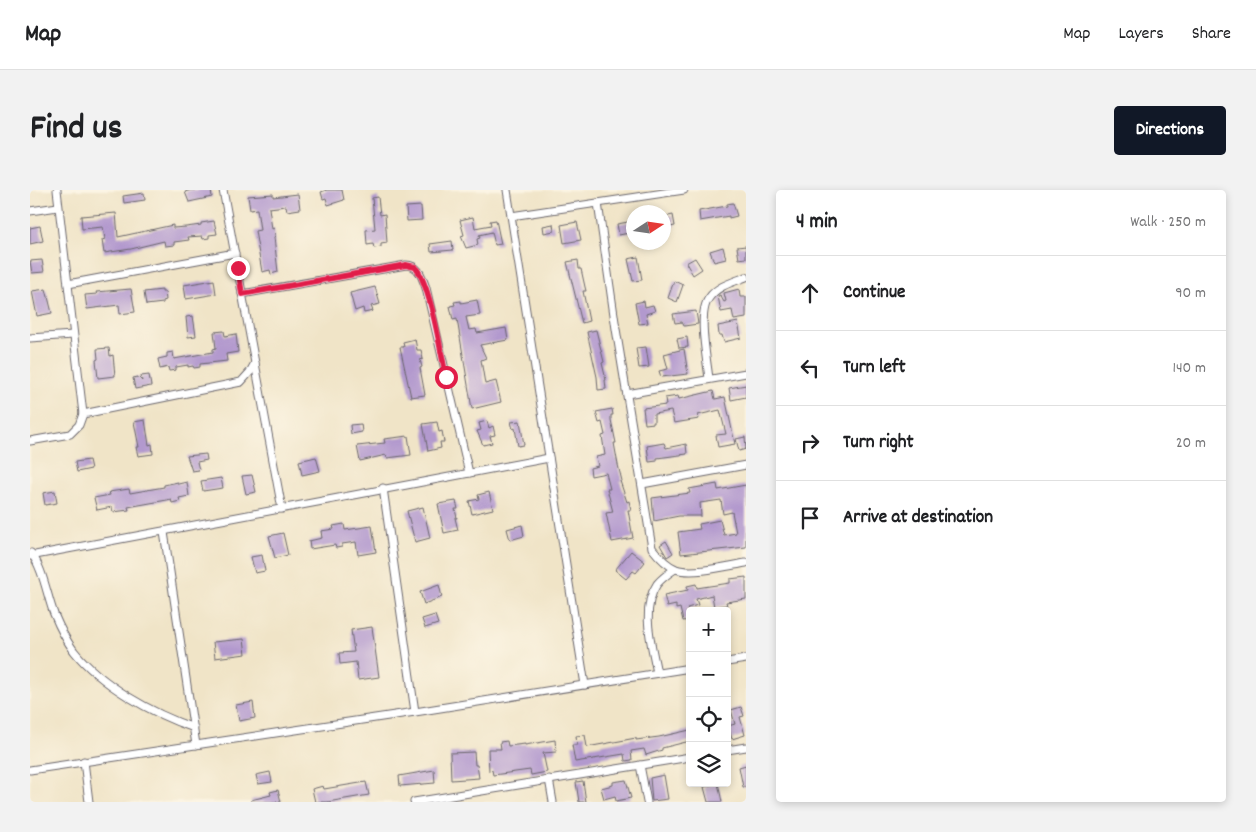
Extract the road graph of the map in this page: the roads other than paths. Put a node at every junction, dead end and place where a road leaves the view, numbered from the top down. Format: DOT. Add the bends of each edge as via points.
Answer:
graph roads {
  1 [pos="57,190"];
  2 [pos="223,190"];
  3 [pos="507,190"];
  4 [pos="684,190"];
  5 [pos="598,203"];
  6 [pos="58,207"];
  7 [pos="30,210"];
  8 [pos="512,216"];
  9 [pos="235,253"];
  10 [pos="746,277"];
  11 [pos="68,284"];
  12 [pos="242,294"];
  13 [pos="73,335"];
  14 [pos="30,338"];
  15 [pos="255,362"];
  16 [pos="746,373"];
  17 [pos="709,379"];
  18 [pos="627,394"];
  19 [pos="83,414"];
  20 [pos="30,441"];
  21 [pos="549,458"];
  22 [pos="746,466"];
  23 [pos="469,473"];
  24 [pos="642,484"];
  25 [pos="383,488"];
  26 [pos="282,509"];
  27 [pos="164,532"];
  28 [pos="31,555"];
  29 [pos="746,563"];
  30 [pos="675,569"];
  31 [pos="746,659"];
  32 [pos="731,661"];
  33 [pos="686,669"];
  34 [pos="657,673"];
  35 [pos="585,685"];
  36 [pos="415,712"];
  37 [pos="194,728"];
  38 [pos="196,744"];
  39 [pos="746,747"];
  40 [pos="731,749"];
  41 [pos="686,757"];
  42 [pos="84,761"];
  43 [pos="640,765"];
  44 [pos="30,770"];
  45 [pos="549,779"];
  46 [pos="89,802"];
  47 [pos="414,802"];
  48 [pos="553,802"];
  49 [pos="647,802"];
  1 -- 6 [label="street"];
  2 -- 9 [label="street"];
  3 -- 8 [label="street"];
  4 -- 5 [label="street"];
  5 -- 8 [label="street"];
  5 -- 18 [label="street"];
  6 -- 7 [label="street"];
  6 -- 11 [label="street"];
  8 -- 21 [label="street"];
  9 -- 11 [label="street"];
  9 -- 12 [label="street"];
  10 -- 17 [label="street" via="719,288 704,306"];
  11 -- 13 [label="street"];
  12 -- 15 [label="street"];
  12 -- 23 [label="street" via="406,265 415,267 428,297"];
  13 -- 14 [label="street"];
  13 -- 19 [label="street"];
  15 -- 19 [label="street" via="241,382"];
  15 -- 26 [label="street"];
  16 -- 17 [label="street"];
  17 -- 18 [label="street"];
  18 -- 24 [label="street"];
  19 -- 20 [label="street" via="79,425 70,434"];
  21 -- 23 [label="street"];
  21 -- 35 [label="street"];
  22 -- 24 [label="street"];
  23 -- 25 [label="street"];
  24 -- 30 [label="street" via="652,548 660,559"];
  25 -- 26 [label="street"];
  25 -- 36 [label="street"];
  26 -- 27 [label="street"];
  27 -- 28 [label="street"];
  27 -- 37 [label="street"];
  28 -- 37 [label="street" via="54,613 79,657 104,680 145,706 167,719"];
  29 -- 30 [label="street" via="684,571"];
  30 -- 34 [label="street" via="656,585 649,606"];
  31 -- 32 [label="street"];
  33 -- 34 [label="street"];
  34 -- 35 [label="street"];
  35 -- 36 [label="street"];
  36 -- 38 [label="street"];
  37 -- 38 [label="street"];
  38 -- 42 [label="street"];
  39 -- 40 [label="street"];
  41 -- 43 [label="street"];
  42 -- 44 [label="street"];
  42 -- 46 [label="street"];
  43 -- 45 [label="street"];
  43 -- 49 [label="street"];
  45 -- 47 [label="street"];
  45 -- 48 [label="street"];
}
